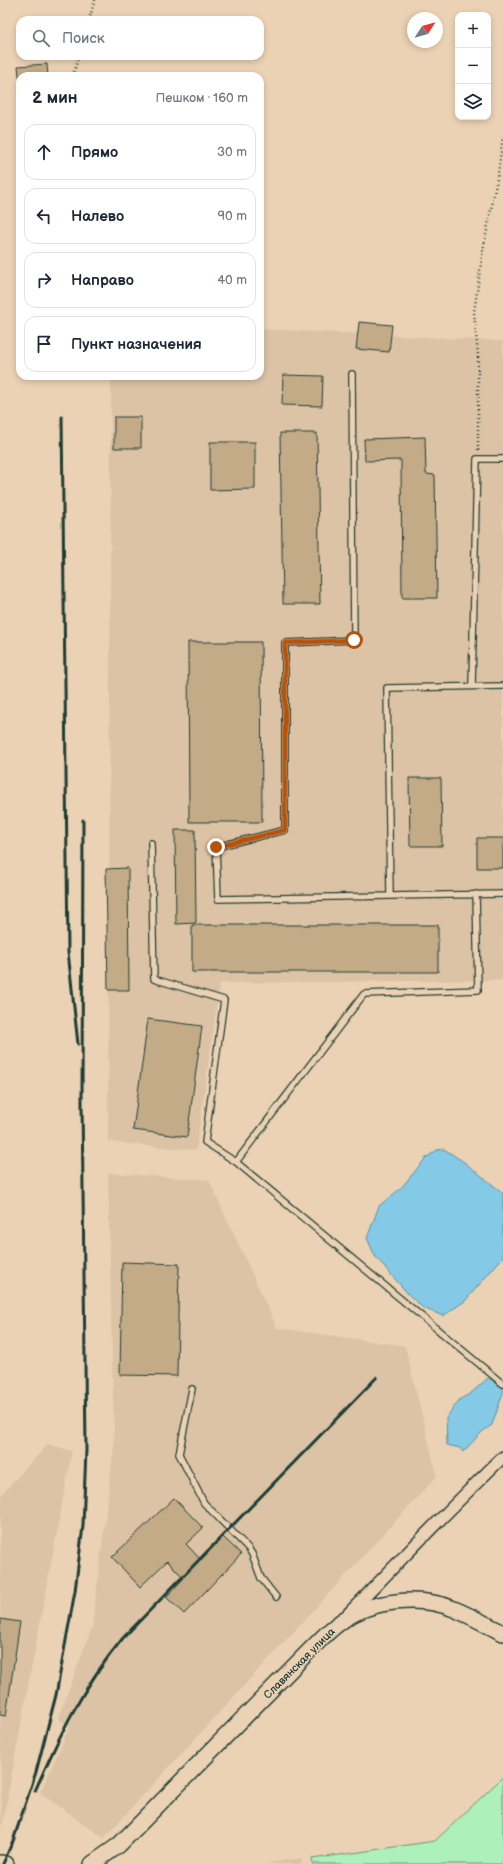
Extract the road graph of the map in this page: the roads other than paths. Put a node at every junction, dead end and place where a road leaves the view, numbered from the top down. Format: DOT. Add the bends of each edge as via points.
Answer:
graph roads {
  1 [pos="352,374"];
  2 [pos="503,459"];
  3 [pos="472,686"];
  4 [pos="503,686"];
  5 [pos="151,843"];
  6 [pos="476,894"];
  7 [pos="503,894"];
  8 [pos="390,896"];
  9 [pos="236,1162"];
  10 [pos="503,1384"];
  11 [pos="192,1389"];
  12 [pos="503,1457"];
  13 [pos="276,1597"];
  14 [pos="341,1621"];
  15 [pos="503,1634"];
  16 [pos="0,1862"];
  17 [pos="6,1864"];
  18 [pos="92,1864"];
  1 -- 8 [label="lane" via="354,640 285,643 285,830 216,847 218,899"];
  2 -- 3 [label="lane" via="478,459"];
  3 -- 4 [label="lane"];
  3 -- 8 [label="lane" via="387,688"];
  5 -- 9 [label="lane" via="154,978 224,1000 205,1142"];
  6 -- 7 [label="lane"];
  6 -- 8 [label="lane"];
  6 -- 9 [label="lane" via="478,990 364,994"];
  9 -- 10 [label="lane"];
  11 -- 13 [label="lane" via="179,1454 204,1503 248,1548 261,1578"];
  12 -- 14 [label="street, Славянская улица"];
  14 -- 15 [label="main road" via="363,1609 407,1601 452,1608"];
  14 -- 18 [label="main road, Славянская улица" via="119,1845"];
  16 -- 17 [label="main road"];
}
